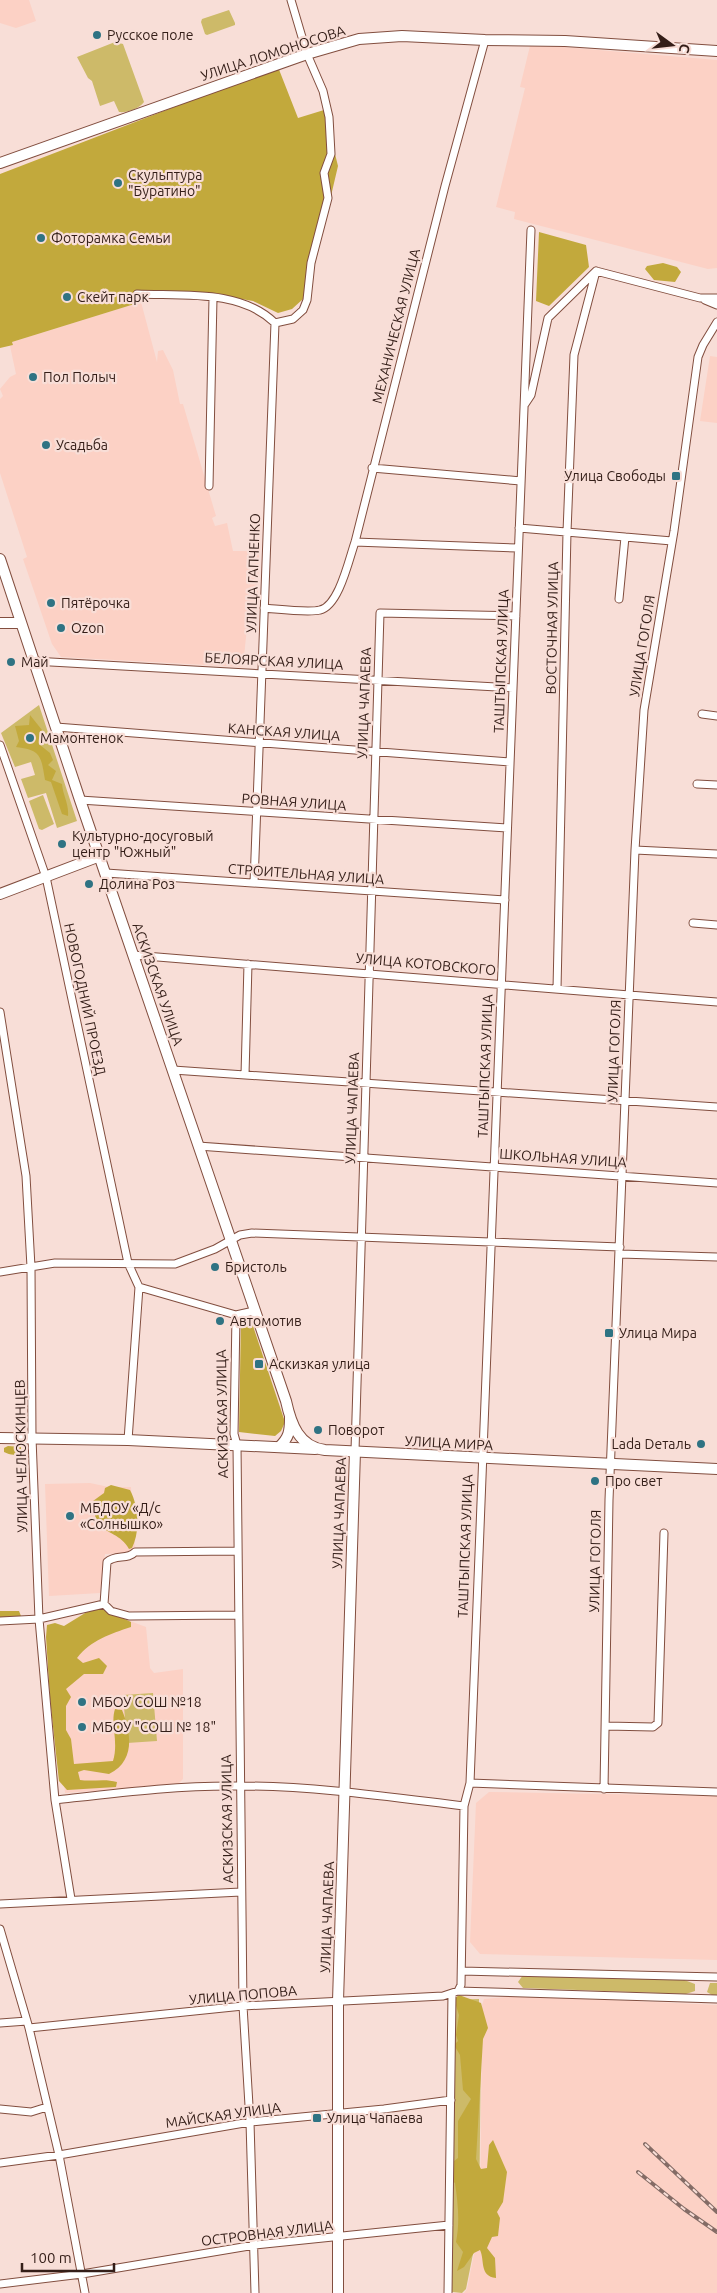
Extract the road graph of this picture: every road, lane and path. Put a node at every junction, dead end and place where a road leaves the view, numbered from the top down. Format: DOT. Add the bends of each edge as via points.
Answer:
graph roads {
  1 [pos="291,0"];
  2 [pos="485,40"];
  3 [pos="717,51"];
  4 [pos="307,54"];
  5 [pos="0,163"];
  6 [pos="531,230"];
  7 [pos="596,271"];
  8 [pos="137,294"];
  9 [pos="213,298"];
  10 [pos="700,298"];
  11 [pos="717,298"];
  12 [pos="717,305"];
  13 [pos="717,322"];
  14 [pos="275,323"];
  15 [pos="524,405"];
  16 [pos="372,468"];
  17 [pos="521,481"];
  18 [pos="209,486"];
  19 [pos="519,528"];
  20 [pos="567,532"];
  21 [pos="625,537"];
  22 [pos="672,541"];
  23 [pos="355,542"];
  24 [pos="518,548"];
  25 [pos="0,559"];
  26 [pos="619,599"];
  27 [pos="264,608"];
  28 [pos="516,616"];
  29 [pos="0,623"];
  30 [pos="20,623"];
  31 [pos="33,661"];
  32 [pos="262,674"];
  33 [pos="378,680"];
  34 [pos="513,688"];
  35 [pos="702,714"];
  36 [pos="717,716"];
  37 [pos="56,727"];
  38 [pos="259,743"];
  39 [pos="0,745"];
  40 [pos="376,752"];
  41 [pos="510,762"];
  42 [pos="697,784"];
  43 [pos="717,786"];
  44 [pos="80,800"];
  45 [pos="257,812"];
  46 [pos="374,820"];
  47 [pos="507,828"];
  48 [pos="635,850"];
  49 [pos="717,854"];
  50 [pos="100,856"];
  51 [pos="106,873"];
  52 [pos="46,877"];
  53 [pos="254,883"];
  54 [pos="372,891"];
  55 [pos="0,894"];
  56 [pos="504,900"];
  57 [pos="693,923"];
  58 [pos="717,925"];
  59 [pos="133,955"];
  60 [pos="248,964"];
  61 [pos="369,974"];
  62 [pos="501,984"];
  63 [pos="557,989"];
  64 [pos="628,994"];
  65 [pos="717,1002"];
  66 [pos="0,1012"];
  67 [pos="173,1070"];
  68 [pos="245,1074"];
  69 [pos="367,1084"];
  70 [pos="497,1093"];
  71 [pos="625,1101"];
  72 [pos="717,1107"];
  73 [pos="198,1146"];
  74 [pos="364,1157"];
  75 [pos="494,1166"];
  76 [pos="623,1175"];
  77 [pos="717,1183"];
  78 [pos="362,1235"];
  79 [pos="230,1241"];
  80 [pos="491,1241"];
  81 [pos="620,1251"];
  82 [pos="717,1257"];
  83 [pos="128,1263"];
  84 [pos="30,1267"];
  85 [pos="0,1272"];
  86 [pos="139,1287"];
  87 [pos="254,1311"];
  88 [pos="236,1315"];
  89 [pos="290,1418"];
  90 [pos="0,1438"];
  91 [pos="32,1438"];
  92 [pos="128,1440"];
  93 [pos="236,1445"];
  94 [pos="279,1447"];
  95 [pos="315,1449"];
  96 [pos="355,1451"];
  97 [pos="481,1458"];
  98 [pos="611,1464"];
  99 [pos="717,1469"];
  100 [pos="664,1533"];
  101 [pos="237,1551"];
  102 [pos="104,1604"];
  103 [pos="238,1615"];
  104 [pos="39,1619"];
  105 [pos="0,1621"];
  106 [pos="606,1726"];
  107 [pos="470,1783"];
  108 [pos="240,1786"];
  109 [pos="604,1790"];
  110 [pos="345,1791"];
  111 [pos="717,1792"];
  112 [pos="55,1800"];
  113 [pos="464,1806"];
  114 [pos="241,1892"];
  115 [pos="71,1899"];
  116 [pos="0,1904"];
  117 [pos="0,1929"];
  118 [pos="462,1971"];
  119 [pos="717,1977"];
  120 [pos="455,1993"];
  121 [pos="717,1999"];
  122 [pos="338,2000"];
  123 [pos="243,2006"];
  124 [pos="0,2022"];
  125 [pos="28,2025"];
  126 [pos="451,2100"];
  127 [pos="47,2107"];
  128 [pos="0,2109"];
  129 [pos="338,2114"];
  130 [pos="250,2122"];
  131 [pos="59,2155"];
  132 [pos="0,2163"];
  133 [pos="449,2225"];
  134 [pos="338,2237"];
  135 [pos="255,2245"];
  136 [pos="82,2274"];
  137 [pos="0,2284"];
  138 [pos="85,2293"];
  139 [pos="255,2293"];
  140 [pos="338,2293"];
  141 [pos="448,2293"];
  1 -- 4 [label="street"];
  2 -- 3 [label="main road, УЛИЦА ЛОМОНОСОВА" via="564,41"];
  2 -- 4 [label="main road, УЛИЦА ЛОМОНОСОВА" via="402,36 360,39"];
  2 -- 16 [label="street, МЕХАНИЧЕСКАЯ УЛИЦА"];
  4 -- 5 [label="main road, УЛИЦА ЛОМОНОСОВА"];
  4 -- 14 [label="street" via="329,117 331,154 324,173 328,198 311,263 304,310 293,319"];
  6 -- 15 [label="street, ТАШТЫПСКАЯ УЛИЦА"];
  7 -- 10 [label="street"];
  7 -- 15 [label="street" via="548,318 531,395"];
  7 -- 20 [label="street, ВОСТОЧНАЯ УЛИЦА" via="574,355"];
  8 -- 9 [label="street"];
  9 -- 14 [label="street" via="248,304"];
  9 -- 18 [label="street"];
  10 -- 11 [label="street"];
  10 -- 12 [label="street"];
  13 -- 22 [label="street, УЛИЦА ГОГОЛЯ" via="698,358"];
  14 -- 27 [label="street, УЛИЦА ГАПЧЕНКО"];
  15 -- 17 [label="street, ТАШТЫПСКАЯ УЛИЦА"];
  16 -- 17 [label="street"];
  16 -- 23 [label="street, МЕХАНИЧЕСКАЯ УЛИЦА"];
  17 -- 19 [label="street, ТАШТЫПСКАЯ УЛИЦА"];
  19 -- 20 [label="street"];
  19 -- 24 [label="street, ТАШТЫПСКАЯ УЛИЦА"];
  20 -- 21 [label="street"];
  20 -- 63 [label="street, ВОСТОЧНАЯ УЛИЦА"];
  21 -- 22 [label="street"];
  21 -- 26 [label="street"];
  22 -- 48 [label="street, УЛИЦА ГОГОЛЯ" via="644,710"];
  23 -- 24 [label="street"];
  23 -- 27 [label="street, МЕХАНИЧЕСКАЯ УЛИЦА" via="331,604 320,610"];
  24 -- 28 [label="street, ТАШТЫПСКАЯ УЛИЦА"];
  25 -- 30 [label="main road, АСКИЗСКАЯ УЛИЦА"];
  27 -- 32 [label="street, УЛИЦА ГАПЧЕНКО"];
  28 -- 33 [label="street, УЛИЦА ЧАПАЕВА" via="380,613"];
  28 -- 34 [label="street, ТАШТЫПСКАЯ УЛИЦА"];
  29 -- 30 [label="main road"];
  30 -- 31 [label="main road, АСКИЗСКАЯ УЛИЦА"];
  31 -- 32 [label="street, БЕЛОЯРСКАЯ УЛИЦА"];
  31 -- 37 [label="main road, АСКИЗСКАЯ УЛИЦА"];
  32 -- 33 [label="street, БЕЛОЯРСКАЯ УЛИЦА"];
  32 -- 38 [label="street, УЛИЦА ГАПЧЕНКО"];
  33 -- 34 [label="street, БЕЛОЯРСКАЯ УЛИЦА"];
  33 -- 40 [label="street, УЛИЦА ЧАПАЕВА"];
  34 -- 41 [label="street, ТАШТЫПСКАЯ УЛИЦА"];
  35 -- 36 [label="street"];
  37 -- 38 [label="street, КАНСКАЯ УЛИЦА"];
  37 -- 44 [label="main road, АСКИЗСКАЯ УЛИЦА"];
  38 -- 40 [label="street, КАНСКАЯ УЛИЦА"];
  38 -- 45 [label="street, УЛИЦА ГАПЧЕНКО"];
  39 -- 52 [label="street, НОВОГОДНИЙ ПРОЕЗД"];
  40 -- 41 [label="street, КАНСКАЯ УЛИЦА"];
  40 -- 46 [label="street, УЛИЦА ЧАПАЕВА"];
  41 -- 47 [label="street, ТАШТЫПСКАЯ УЛИЦА"];
  42 -- 43 [label="street"];
  44 -- 45 [label="street, РОВНАЯ УЛИЦА"];
  44 -- 50 [label="main road, АСКИЗСКАЯ УЛИЦА"];
  45 -- 46 [label="street, РОВНАЯ УЛИЦА"];
  45 -- 53 [label="street, УЛИЦА ГАПЧЕНКО"];
  46 -- 47 [label="street, РОВНАЯ УЛИЦА"];
  46 -- 54 [label="street, УЛИЦА ЧАПАЕВА"];
  47 -- 56 [label="street, ТАШТЫПСКАЯ УЛИЦА"];
  48 -- 49 [label="street"];
  48 -- 64 [label="street, УЛИЦА ГОГОЛЯ"];
  50 -- 51 [label="main road, АСКИЗСКАЯ УЛИЦА"];
  50 -- 52 [label="main road"];
  51 -- 53 [label="street, СТРОИТЕЛЬНАЯ УЛИЦА"];
  51 -- 59 [label="main road, АСКИЗСКАЯ УЛИЦА"];
  52 -- 55 [label="main road"];
  52 -- 83 [label="street, НОВОГОДНИЙ ПРОЕЗД"];
  53 -- 54 [label="street, СТРОИТЕЛЬНАЯ УЛИЦА"];
  54 -- 56 [label="street, СТРОИТЕЛЬНАЯ УЛИЦА"];
  54 -- 61 [label="street, УЛИЦА ЧАПАЕВА"];
  56 -- 62 [label="street, ТАШТЫПСКАЯ УЛИЦА"];
  57 -- 58 [label="street"];
  59 -- 60 [label="street, УЛИЦА КОТОВСКОГО"];
  59 -- 67 [label="main road, АСКИЗСКАЯ УЛИЦА"];
  60 -- 61 [label="street, УЛИЦА КОТОВСКОГО"];
  60 -- 68 [label="street"];
  61 -- 62 [label="street, УЛИЦА КОТОВСКОГО"];
  61 -- 69 [label="street, УЛИЦА ЧАПАЕВА"];
  62 -- 63 [label="street, УЛИЦА КОТОВСКОГО"];
  62 -- 70 [label="street, ТАШТЫПСКАЯ УЛИЦА"];
  63 -- 64 [label="street, УЛИЦА КОТОВСКОГО"];
  64 -- 65 [label="street, УЛИЦА КОТОВСКОГО"];
  64 -- 71 [label="street, УЛИЦА ГОГОЛЯ"];
  66 -- 84 [label="street, УЛИЦА ЧЕЛЮСКИНЦЕВ" via="26,1176"];
  67 -- 68 [label="street"];
  67 -- 73 [label="main road, АСКИЗСКАЯ УЛИЦА"];
  68 -- 69 [label="street"];
  69 -- 70 [label="street"];
  69 -- 74 [label="street, УЛИЦА ЧАПАЕВА"];
  70 -- 71 [label="street"];
  70 -- 75 [label="street, ТАШТЫПСКАЯ УЛИЦА"];
  71 -- 72 [label="street"];
  71 -- 76 [label="street, УЛИЦА ГОГОЛЯ"];
  73 -- 74 [label="street, ШКОЛЬНАЯ УЛИЦА"];
  73 -- 79 [label="main road, АСКИЗСКАЯ УЛИЦА"];
  74 -- 75 [label="street, ШКОЛЬНАЯ УЛИЦА"];
  74 -- 78 [label="street, УЛИЦА ЧАПАЕВА"];
  75 -- 76 [label="street, ШКОЛЬНАЯ УЛИЦА"];
  75 -- 80 [label="street, ТАШТЫПСКАЯ УЛИЦА"];
  76 -- 77 [label="street, ШКОЛЬНАЯ УЛИЦА"];
  76 -- 81 [label="street, УЛИЦА ГОГОЛЯ"];
  78 -- 79 [label="street" via="252,1232"];
  78 -- 80 [label="street"];
  78 -- 96 [label="street, УЛИЦА ЧАПАЕВА"];
  79 -- 83 [label="street" via="175,1264"];
  79 -- 87 [label="main road, АСКИЗСКАЯ УЛИЦА"];
  80 -- 81 [label="street"];
  80 -- 97 [label="street, ТАШТЫПСКАЯ УЛИЦА"];
  81 -- 82 [label="street"];
  81 -- 98 [label="street, УЛИЦА ГОГОЛЯ"];
  83 -- 84 [label="street" via="55,1263"];
  83 -- 86 [label="street, НОВОГОДНИЙ ПРОЕЗД"];
  84 -- 85 [label="street"];
  84 -- 91 [label="street, УЛИЦА ЧЕЛЮСКИНЦЕВ"];
  86 -- 88 [label="street"];
  86 -- 92 [label="street"];
  87 -- 88 [label="street"];
  87 -- 89 [label="main road, АСКИЗСКАЯ УЛИЦА"];
  88 -- 93 [label="street, АСКИЗСКАЯ УЛИЦА"];
  89 -- 94 [label="main road" via="287,1440"];
  89 -- 95 [label="main road" via="301,1439"];
  90 -- 91 [label="main road, УЛИЦА МИРА"];
  91 -- 92 [label="main road, УЛИЦА МИРА"];
  91 -- 104 [label="street, УЛИЦА ЧЕЛЮСКИНЦЕВ"];
  92 -- 93 [label="main road, УЛИЦА МИРА"];
  93 -- 94 [label="main road, УЛИЦА МИРА"];
  93 -- 101 [label="street, АСКИЗСКАЯ УЛИЦА"];
  94 -- 95 [label="main road, УЛИЦА МИРА"];
  95 -- 96 [label="main road, УЛИЦА МИРА"];
  96 -- 97 [label="main road, УЛИЦА МИРА"];
  96 -- 110 [label="main road, УЛИЦА ЧАПАЕВА"];
  97 -- 98 [label="main road, УЛИЦА МИРА"];
  97 -- 107 [label="street, ТАШТЫПСКАЯ УЛИЦА"];
  98 -- 99 [label="main road, УЛИЦА МИРА"];
  98 -- 106 [label="street, УЛИЦА ГОГОЛЯ"];
  100 -- 106 [label="street" via="658,1724 653,1727"];
  101 -- 102 [label="street" via="135,1552 130,1556 112,1558 107,1562"];
  101 -- 103 [label="street, АСКИЗСКАЯ УЛИЦА"];
  102 -- 103 [label="street" via="111,1611 129,1616"];
  102 -- 104 [label="street"];
  103 -- 108 [label="street, АСКИЗСКАЯ УЛИЦА"];
  104 -- 105 [label="street"];
  104 -- 112 [label="street, УЛИЦА ЧЕЛЮСКИНЦЕВ"];
  106 -- 109 [label="street, УЛИЦА ГОГОЛЯ"];
  107 -- 109 [label="street"];
  107 -- 113 [label="street, ТАШТЫПСКАЯ УЛИЦА"];
  108 -- 110 [label="street"];
  108 -- 112 [label="street" via="144,1790"];
  108 -- 114 [label="street, АСКИЗСКАЯ УЛИЦА"];
  109 -- 111 [label="street"];
  110 -- 113 [label="street"];
  110 -- 122 [label="main road, УЛИЦА ЧАПАЕВА"];
  112 -- 115 [label="street, УЛИЦА ЧЕЛЮСКИНЦЕВ"];
  113 -- 118 [label="street, ТАШТЫПСКАЯ УЛИЦА"];
  114 -- 115 [label="street"];
  114 -- 123 [label="street, АСКИЗСКАЯ УЛИЦА"];
  115 -- 116 [label="street"];
  117 -- 125 [label="street"];
  118 -- 119 [label="street"];
  118 -- 120 [label="street, ТАШТЫПСКАЯ УЛИЦА" via="461,1985"];
  120 -- 121 [label="street, УЛИЦА ПОПОВА" via="522,1992"];
  120 -- 122 [label="street, УЛИЦА ПОПОВА"];
  120 -- 126 [label="street, ТАШТЫПСКАЯ УЛИЦА"];
  122 -- 123 [label="street, УЛИЦА ПОПОВА"];
  122 -- 129 [label="main road, УЛИЦА ЧАПАЕВА"];
  123 -- 125 [label="street, УЛИЦА ПОПОВА"];
  123 -- 130 [label="street, АСКИЗСКАЯ УЛИЦА"];
  124 -- 125 [label="street, УЛИЦА ПОПОВА"];
  125 -- 127 [label="street"];
  126 -- 129 [label="street, МАЙСКАЯ УЛИЦА"];
  126 -- 133 [label="street, ТАШТЫПСКАЯ УЛИЦА"];
  127 -- 128 [label="street" via="31,2112"];
  127 -- 131 [label="street"];
  129 -- 130 [label="street, МАЙСКАЯ УЛИЦА"];
  129 -- 134 [label="main road, УЛИЦА ЧАПАЕВА"];
  130 -- 131 [label="street, МАЙСКАЯ УЛИЦА"];
  130 -- 135 [label="street, АСКИЗСКАЯ УЛИЦА"];
  131 -- 132 [label="street, МАЙСКАЯ УЛИЦА"];
  131 -- 136 [label="street"];
  133 -- 134 [label="street, ОСТРОВНАЯ УЛИЦА"];
  133 -- 141 [label="street, ТАШТЫПСКАЯ УЛИЦА"];
  134 -- 135 [label="street, ОСТРОВНАЯ УЛИЦА"];
  134 -- 140 [label="main road, УЛИЦА ЧАПАЕВА"];
  135 -- 136 [label="street, ОСТРОВНАЯ УЛИЦА"];
  135 -- 139 [label="street, АСКИЗСКАЯ УЛИЦА"];
  136 -- 137 [label="street, ОСТРОВНАЯ УЛИЦА"];
  136 -- 138 [label="street"];
}
